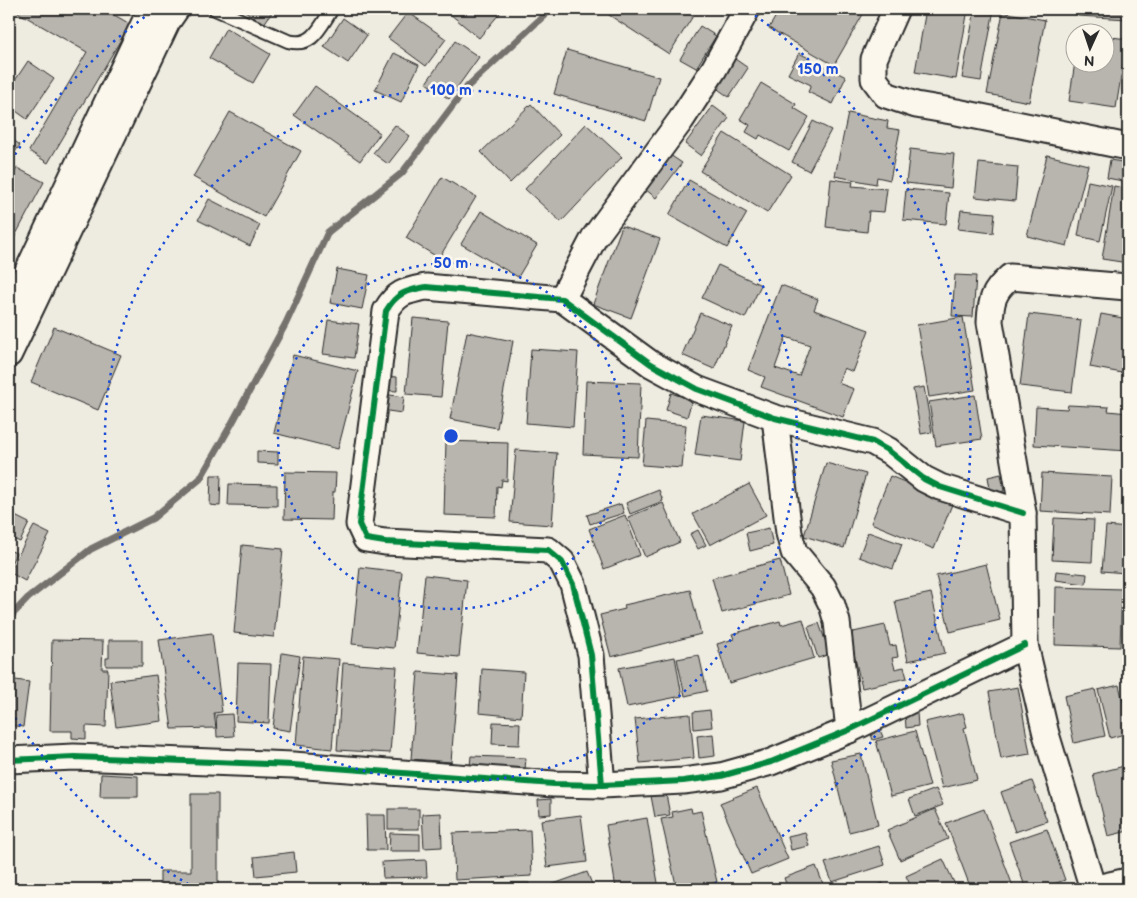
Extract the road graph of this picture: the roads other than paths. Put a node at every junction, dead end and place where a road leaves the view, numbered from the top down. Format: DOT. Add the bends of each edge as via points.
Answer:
graph roads {
  1 [pos="214,9"];
  2 [pos="332,9"];
  3 [pos="746,9"];
  4 [pos="896,9"];
  5 [pos="164,12"];
  6 [pos="1128,147"];
  7 [pos="1126,287"];
  8 [pos="12,296"];
  9 [pos="562,299"];
  10 [pos="9,354"];
  11 [pos="775,418"];
  12 [pos="1023,513"];
  13 [pos="1025,645"];
  14 [pos="849,730"];
  15 [pos="9,760"];
  16 [pos="602,785"];
  17 [pos="1128,881"];
  18 [pos="1093,889"];
  1 -- 2 [label="lane" via="297,44 314,35"];
  3 -- 9 [label="street" via="714,69 681,120 594,238"];
  4 -- 6 [label="street" via="874,59 874,78 886,95 916,105"];
  5 -- 8 [label="street"];
  5 -- 10 [label="street"];
  7 -- 12 [label="street" via="1010,277 994,295 990,322"];
  9 -- 11 [label="street" via="651,364 697,389"];
  9 -- 16 [label="street" via="426,288 410,290 394,298 386,311 360,524 366,539 548,550 562,562 573,584 591,656"];
  11 -- 12 [label="street" via="873,442 940,487"];
  11 -- 14 [label="street" via="794,552 822,587 837,622"];
  12 -- 13 [label="street"];
  13 -- 14 [label="street"];
  13 -- 18 [label="street" via="1046,734"];
  14 -- 16 [label="street" via="771,762 721,776"];
  15 -- 16 [label="street" via="74,757 292,765"];
  17 -- 18 [label="street"];
}
